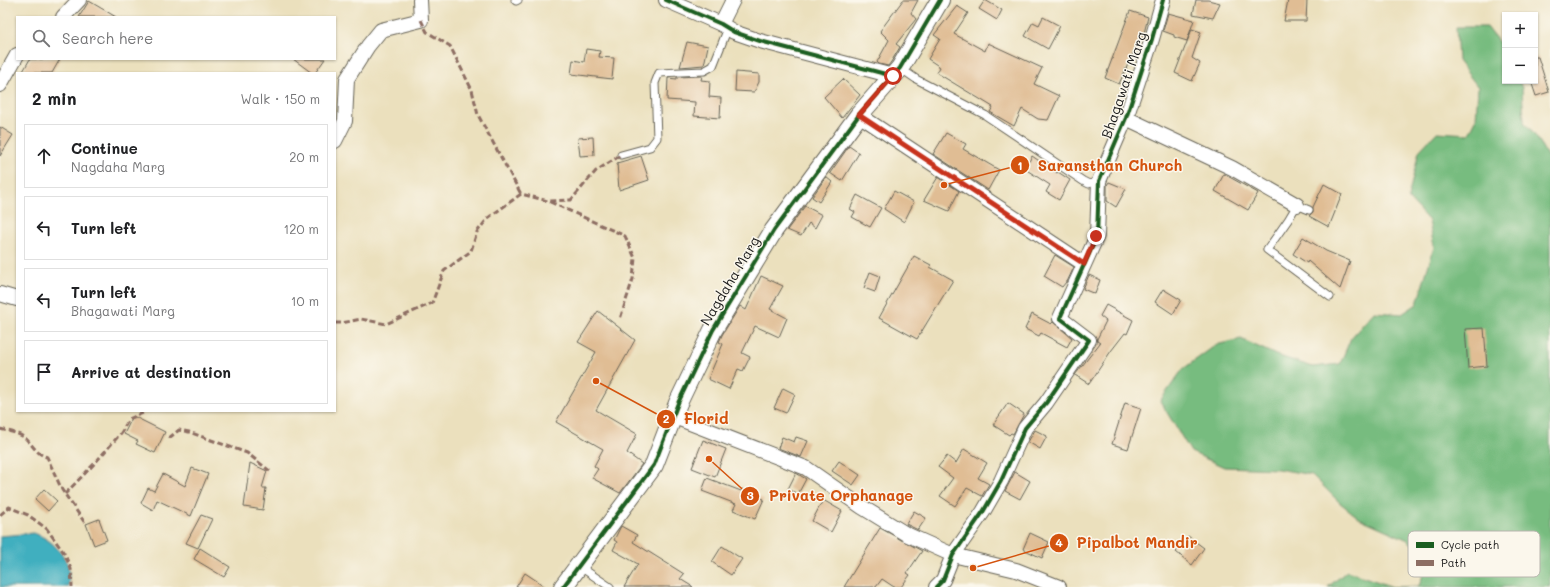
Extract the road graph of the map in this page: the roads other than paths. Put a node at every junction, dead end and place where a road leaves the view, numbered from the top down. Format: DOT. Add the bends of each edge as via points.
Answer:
graph roads {
  1 [pos="79,0"];
  2 [pos="420,0"];
  3 [pos="515,0"];
  4 [pos="518,0"];
  5 [pos="666,0"];
  6 [pos="733,0"];
  7 [pos="940,0"];
  8 [pos="1163,0"];
  9 [pos="64,16"];
  10 [pos="725,26"];
  11 [pos="16,57"];
  12 [pos="897,72"];
  13 [pos="0,85"];
  14 [pos="859,115"];
  15 [pos="1126,118"];
  16 [pos="336,139"];
  17 [pos="621,155"];
  18 [pos="1099,182"];
  19 [pos="1303,208"];
  20 [pos="1084,264"];
  21 [pos="0,294"];
  22 [pos="1330,297"];
  23 [pos="16,298"];
  24 [pos="672,416"];
  25 [pos="954,555"];
  26 [pos="579,566"];
  27 [pos="563,587"];
  28 [pos="610,587"];
  29 [pos="936,587"];
  30 [pos="1059,587"];
  1 -- 9 [label="street"];
  2 -- 16 [label="street" via="421,20 381,30 358,60 347,79 345,121"];
  3 -- 4 [label="lane"];
  5 -- 10 [label="street"];
  6 -- 10 [label="street"];
  7 -- 12 [label="street, Nagdaha Marg"];
  8 -- 15 [label="street, Bhagawati Marg"];
  10 -- 12 [label="street" via="760,41"];
  10 -- 17 [label="lane" via="713,66 704,71 659,73 655,84 656,138 650,147"];
  11 -- 13 [label="street"];
  12 -- 14 [label="street, Nagdaha Marg"];
  12 -- 18 [label="lane" via="916,79 985,115 1083,181 1089,184"];
  14 -- 20 [label="street"];
  14 -- 24 [label="street, Nagdaha Marg" via="774,230 713,330"];
  15 -- 18 [label="street, Bhagawati Marg"];
  15 -- 19 [label="street" via="1232,168"];
  18 -- 20 [label="street, Bhagawati Marg" via="1096,236"];
  19 -- 22 [label="lane" via="1288,220 1267,250"];
  20 -- 25 [label="street, Bhagawati Marg" via="1060,318 1090,340 1046,403 1025,428 984,512"];
  21 -- 23 [label="street"];
  24 -- 25 [label="street" via="806,468 906,534"];
  24 -- 26 [label="street, Nagdaha Marg" via="654,465"];
  25 -- 29 [label="street, Bhagawati Marg" via="943,580"];
  25 -- 30 [label="street" via="1016,570"];
  26 -- 27 [label="street, Nagdaha Marg"];
  26 -- 28 [label="lane"];
}
